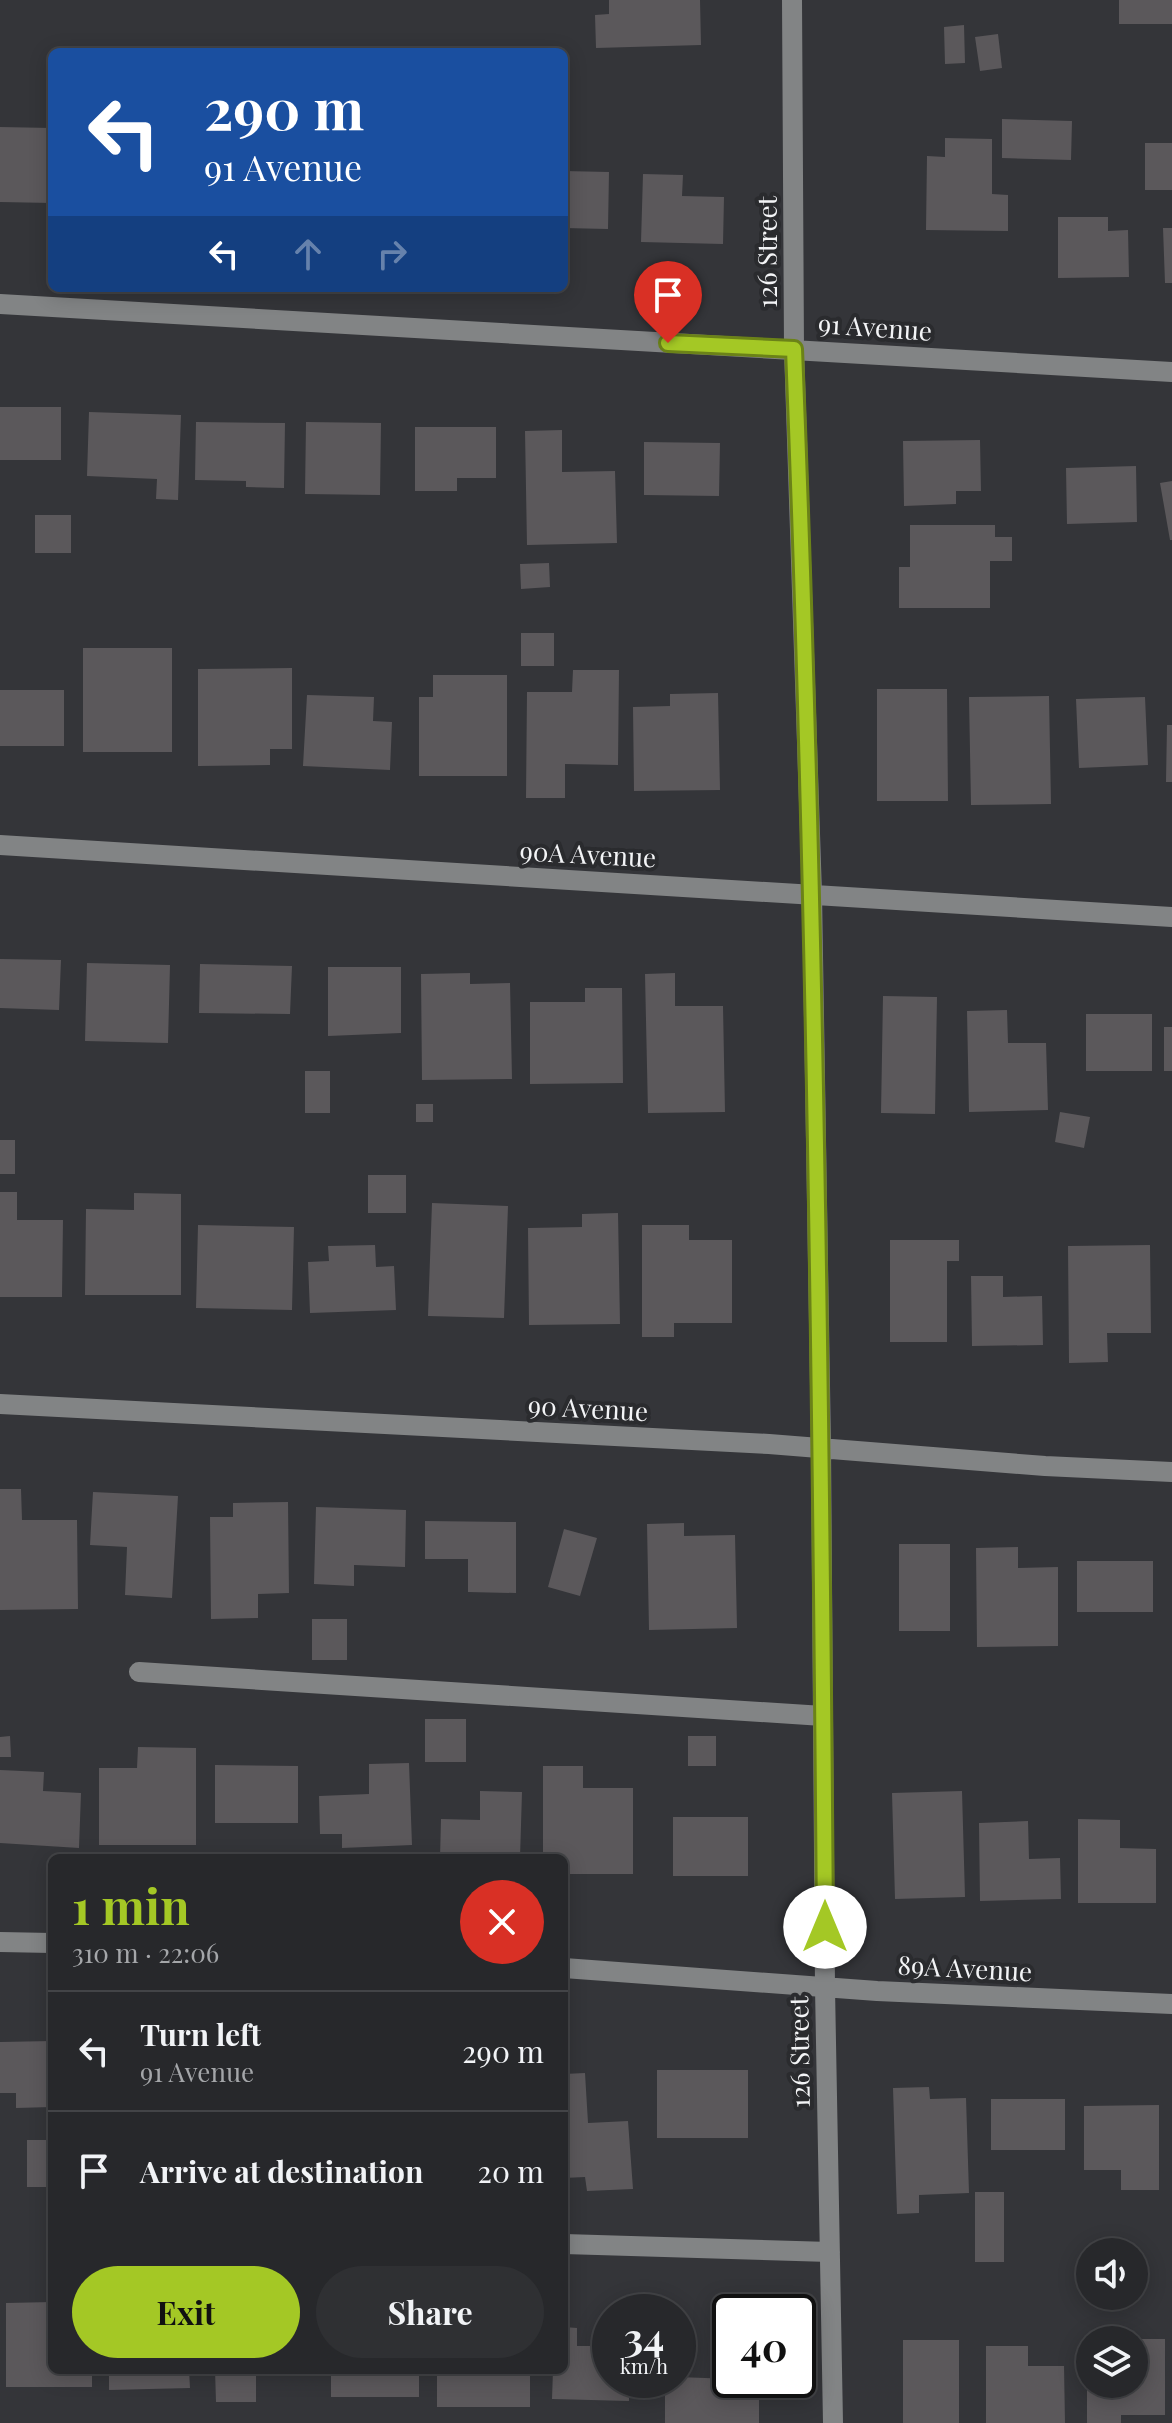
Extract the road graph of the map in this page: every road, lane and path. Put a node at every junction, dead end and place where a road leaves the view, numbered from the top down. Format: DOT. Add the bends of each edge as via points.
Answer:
graph roads {
  1 [pos="792,0"];
  2 [pos="0,304"];
  3 [pos="794,349"];
  4 [pos="1172,372"];
  5 [pos="0,845"];
  6 [pos="812,894"];
  7 [pos="1172,917"];
  8 [pos="0,1404"];
  9 [pos="821,1447"];
  10 [pos="1172,1472"];
  11 [pos="139,1672"];
  12 [pos="823,1716"];
  13 [pos="0,1942"];
  14 [pos="48,1943"];
  15 [pos="568,1968"];
  16 [pos="825,1988"];
  17 [pos="1172,2004"];
  18 [pos="568,2244"];
  19 [pos="830,2252"];
  20 [pos="833,2423"];
  1 -- 3 [label="street, 126 Street"];
  2 -- 3 [label="street, 91 Avenue"];
  3 -- 4 [label="street, 91 Avenue"];
  3 -- 6 [label="street, 126 Street"];
  5 -- 6 [label="street, 90A Avenue"];
  6 -- 7 [label="street, 90A Avenue"];
  6 -- 9 [label="street, 126 Street"];
  8 -- 9 [label="street, 90 Avenue"];
  9 -- 10 [label="street, 90 Avenue"];
  9 -- 12 [label="street, 126 Street"];
  11 -- 12 [label="street"];
  12 -- 16 [label="street, 126 Street"];
  13 -- 14 [label="street"];
  15 -- 16 [label="street, 89A Avenue"];
  16 -- 17 [label="street, 89A Avenue"];
  16 -- 19 [label="street, 126 Street"];
  18 -- 19 [label="street"];
  19 -- 20 [label="street, 126 Street"];
}
